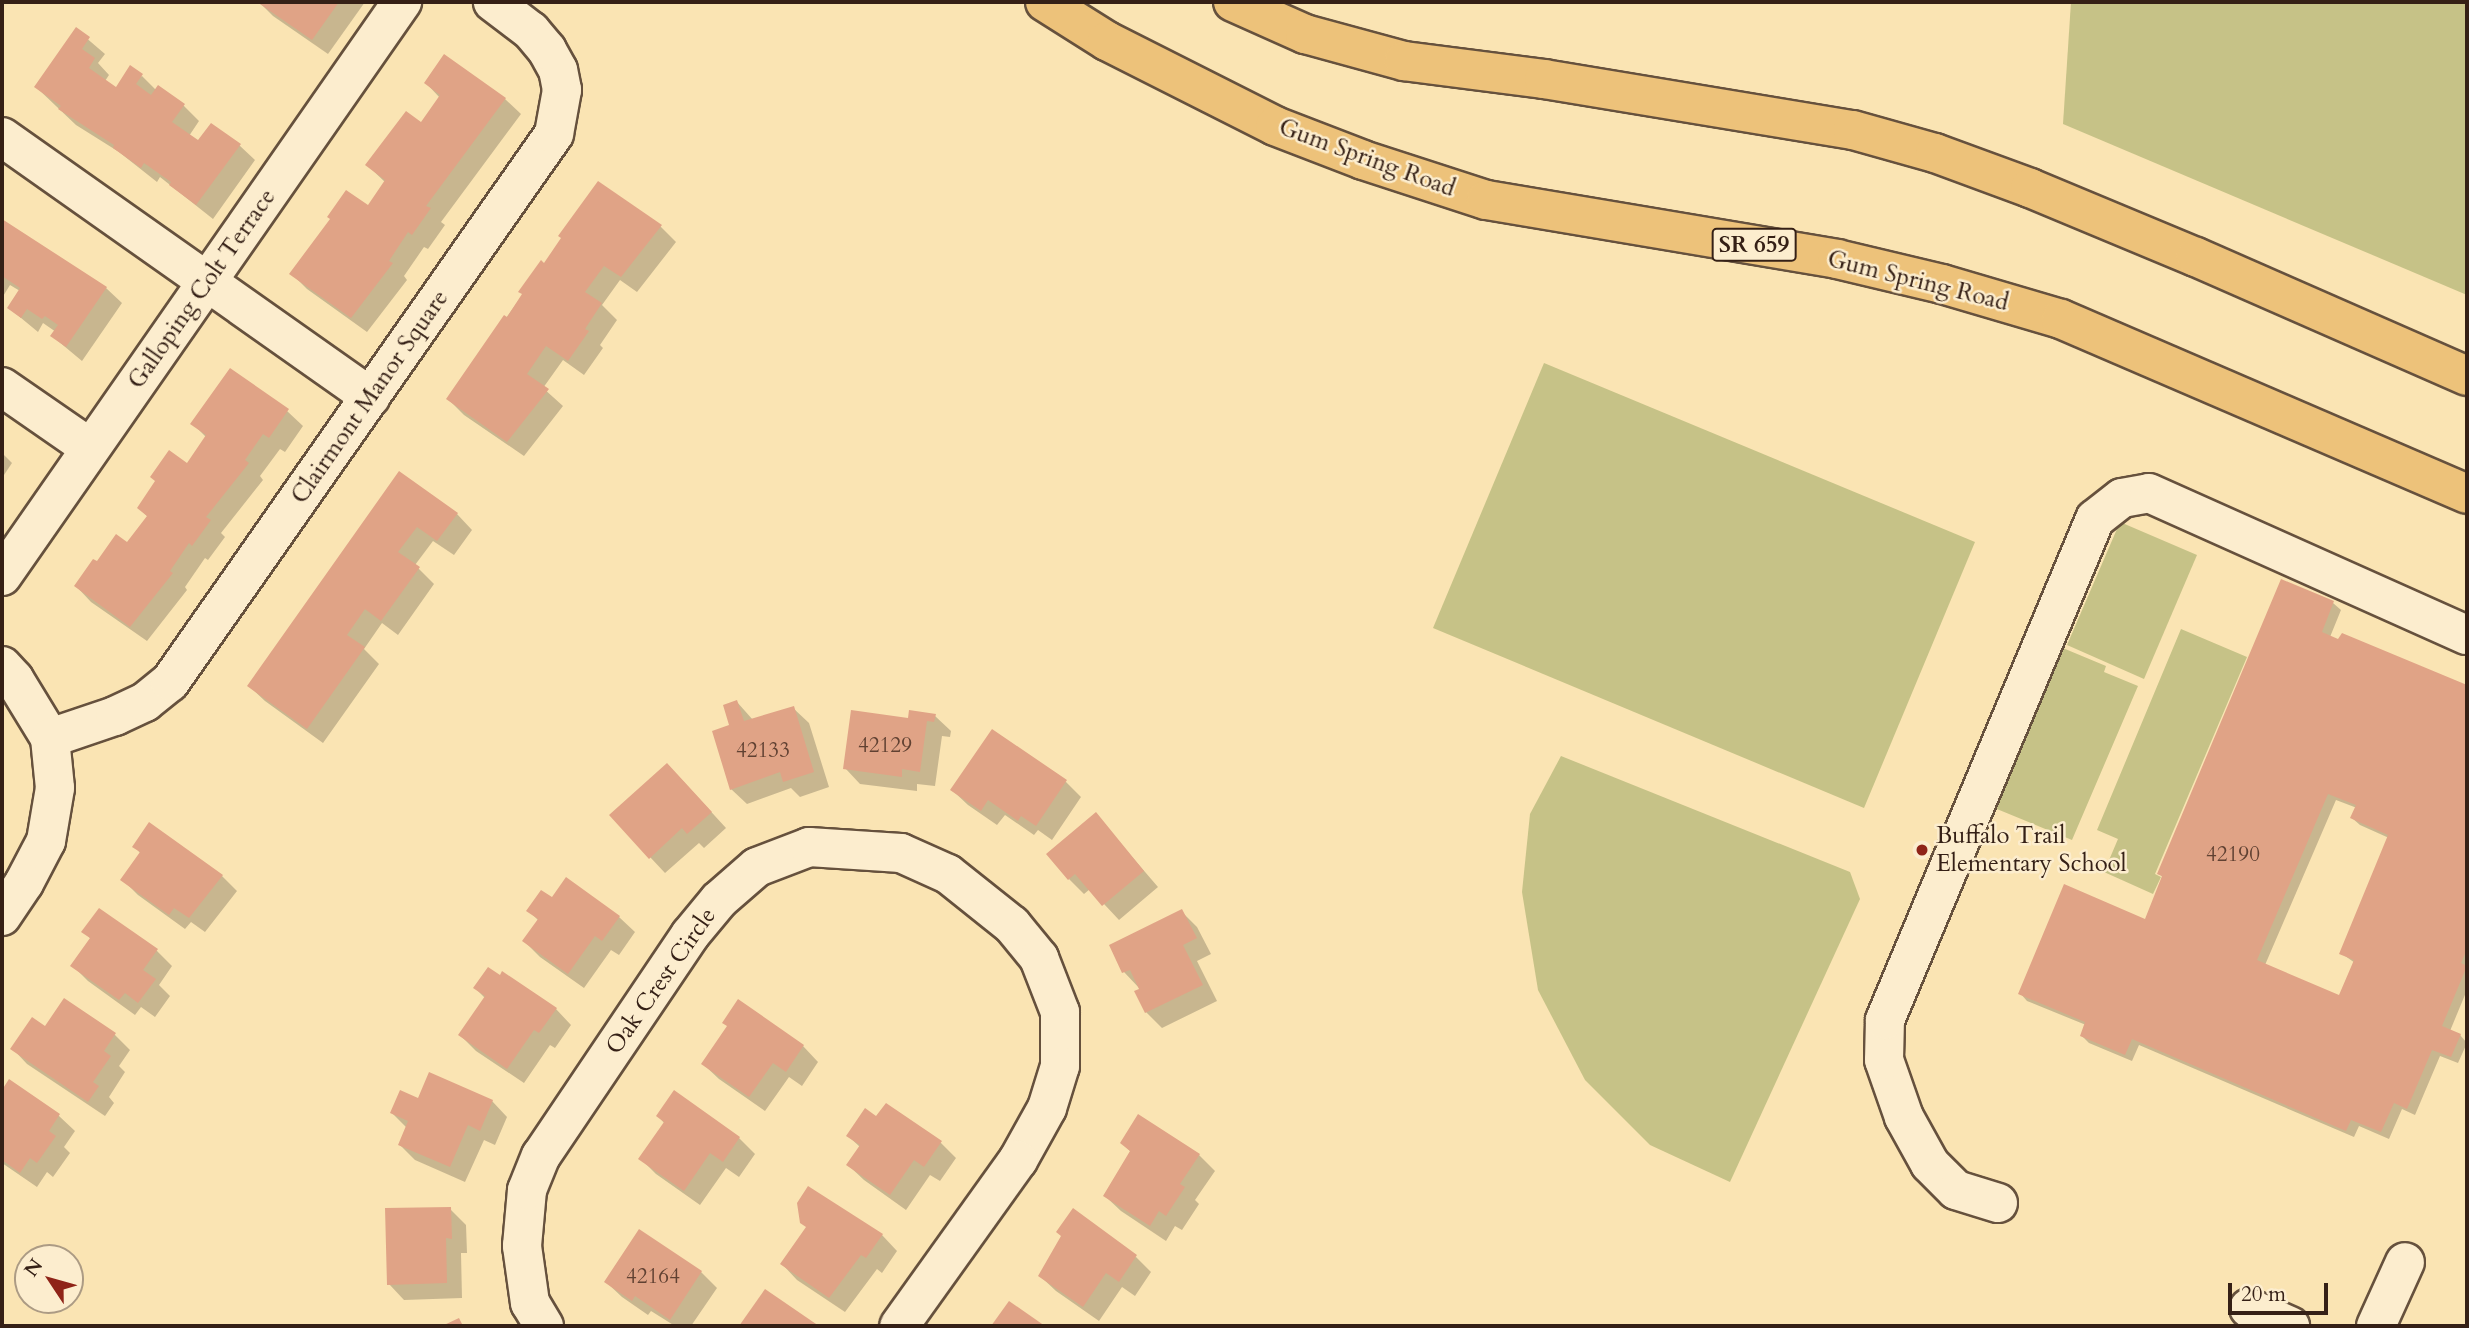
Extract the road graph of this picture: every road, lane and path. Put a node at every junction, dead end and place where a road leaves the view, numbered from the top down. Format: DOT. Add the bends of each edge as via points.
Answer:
graph roads {
  1 [pos="402,2"];
  2 [pos="493,2"];
  3 [pos="1045,2"];
  4 [pos="1233,2"];
  5 [pos="2,137"];
  6 [pos="209,282"];
  7 [pos="2467,376"];
  8 [pos="2,387"];
  9 [pos="370,397"];
  10 [pos="90,448"];
  11 [pos="2467,494"];
  12 [pos="2,576"];
  13 [pos="2467,635"];
  14 [pos="2,666"];
  15 [pos="50,738"];
  16 [pos="2,916"];
  17 [pos="1998,1203"];
  18 [pos="2406,1262"];
  19 [pos="2249,1308"];
  20 [pos="544,1326"];
  21 [pos="899,1326"];
  22 [pos="2290,1326"];
  23 [pos="2376,1326"];
  1 -- 6 [label="street, Galloping Colt Terrace"];
  2 -- 9 [label="street, Clairmont Manor Square" via="531,31 558,70 562,90 554,134"];
  3 -- 11 [label="main road, Gum Spring Road / SR 659" via="1107,41 1275,126 1363,160 1486,200 1837,259 2061,319"];
  4 -- 7 [label="main road" via="1306,34 1404,61 1853,130 1935,153 2171,246"];
  5 -- 6 [label="street"];
  6 -- 9 [label="street"];
  6 -- 10 [label="street, Galloping Colt Terrace"];
  8 -- 10 [label="street"];
  9 -- 15 [label="street, Clairmont Manor Square" via="170,682 145,702"];
  10 -- 12 [label="street, Galloping Colt Terrace"];
  13 -- 17 [label="street" via="2149,494 2122,498 2095,519 1885,1020 1884,1060 1904,1117 1930,1164 1956,1190"];
  14 -- 15 [label="street"];
  15 -- 16 [label="street" via="55,788 46,841"];
  18 -- 23 [label="street"];
  19 -- 22 [label="street"];
  20 -- 21 [label="street, Oak Crest Circle" via="530,1303 522,1246 527,1190 541,1156 690,935 719,900 757,867 809,847 901,853 948,874 1012,925 1039,958 1060,1012 1060,1066 1047,1108 1018,1160"];
}
